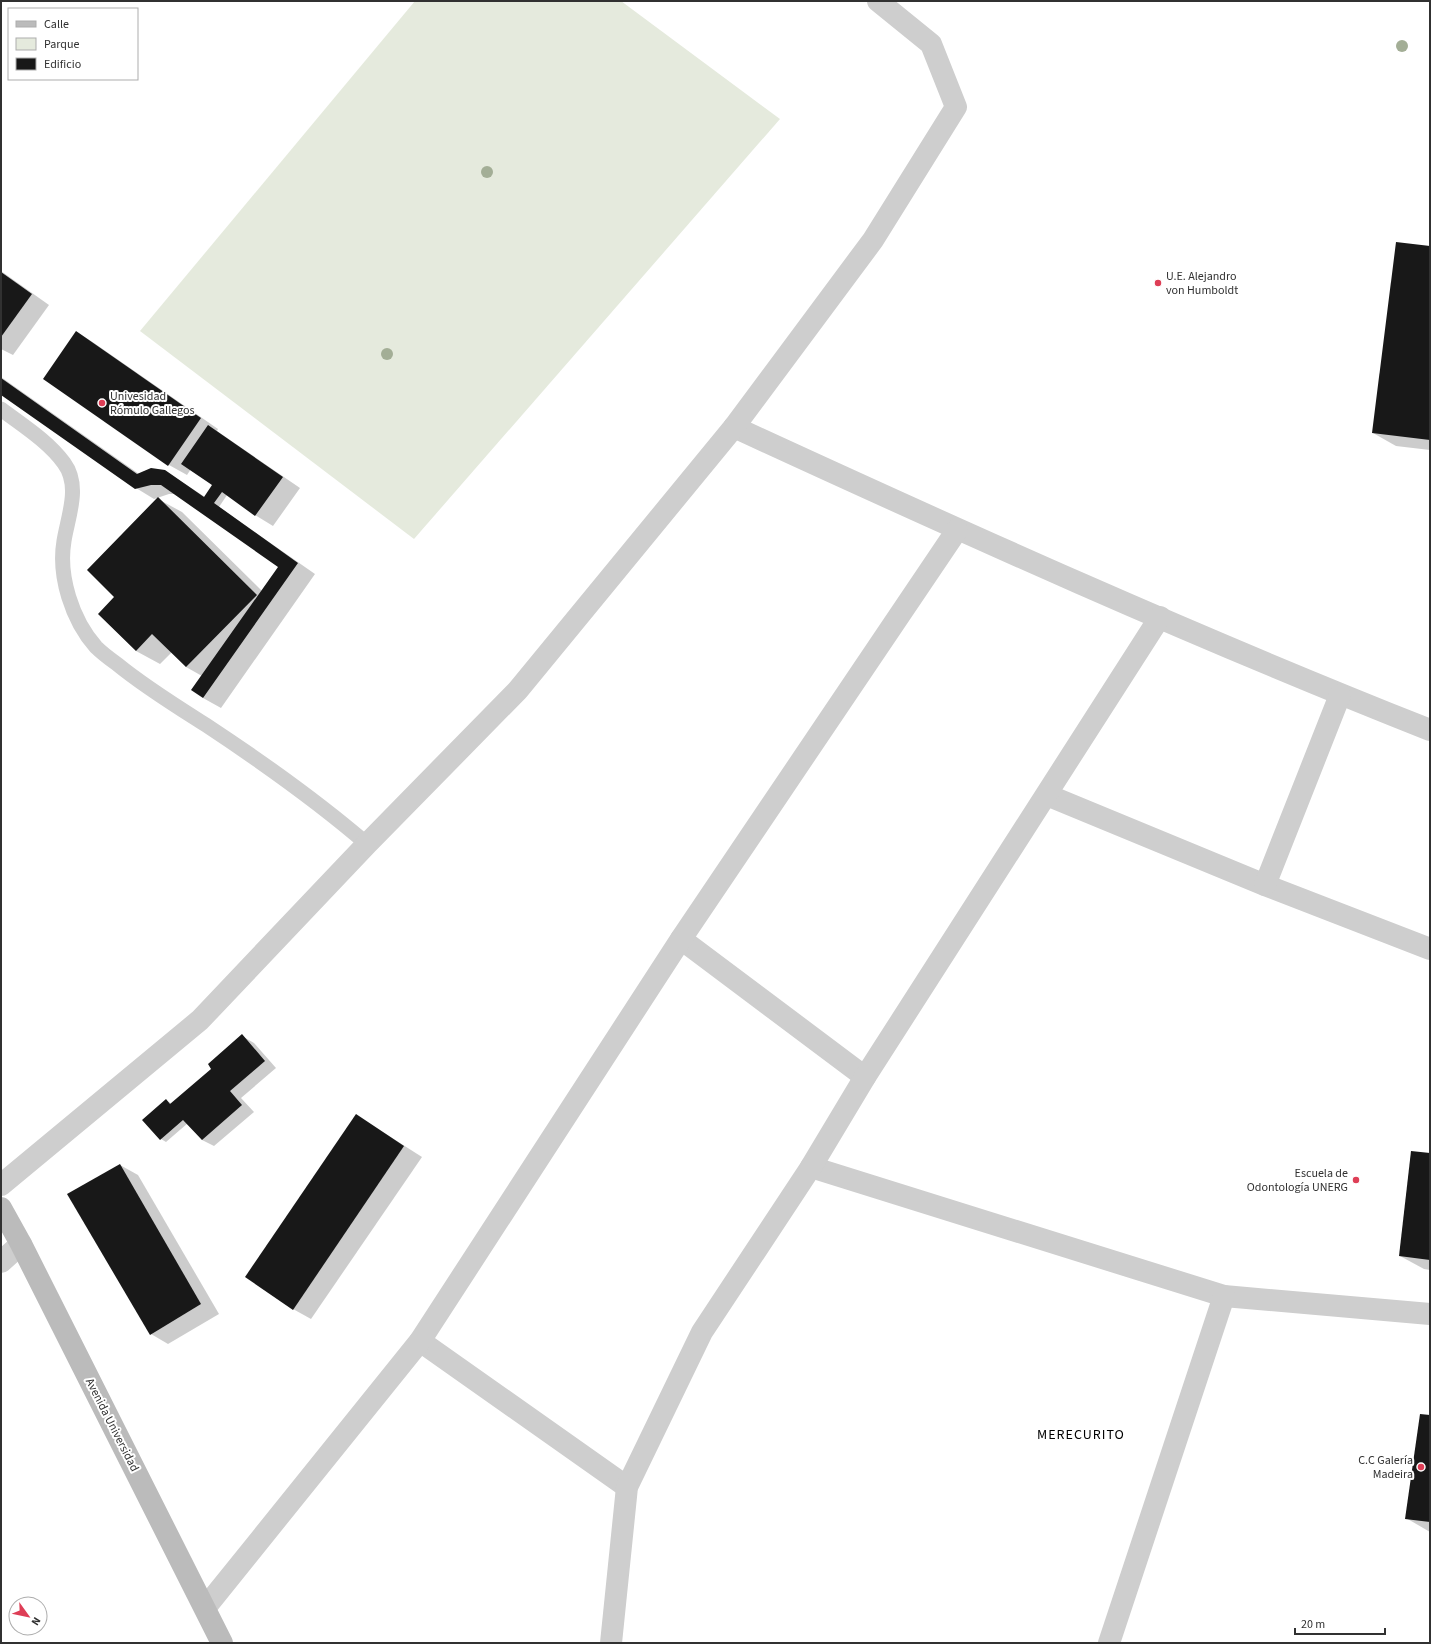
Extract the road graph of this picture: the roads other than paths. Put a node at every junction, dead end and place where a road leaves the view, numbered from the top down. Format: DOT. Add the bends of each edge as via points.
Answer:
graph roads {
  1 [pos="878,1"];
  2 [pos="1,409"];
  3 [pos="734,427"];
  4 [pos="957,530"];
  5 [pos="1160,617"];
  6 [pos="1340,694"];
  7 [pos="1430,730"];
  8 [pos="1047,795"];
  9 [pos="367,844"];
  10 [pos="1265,885"];
  11 [pos="681,939"];
  12 [pos="1430,949"];
  13 [pos="865,1077"];
  14 [pos="811,1167"];
  15 [pos="1,1185"];
  16 [pos="1,1208"];
  17 [pos="21,1244"];
  18 [pos="1,1262"];
  19 [pos="1224,1296"];
  20 [pos="1430,1314"];
  21 [pos="420,1341"];
  22 [pos="627,1487"];
  23 [pos="204,1608"];
  24 [pos="222,1643"];
  25 [pos="611,1643"];
  26 [pos="1109,1643"];
  1 -- 3 [label="street" via="931,44 956,107 872,240"];
  2 -- 9 [label="lane" via="48,445 65,464 72,481 72,510 64,541 63,572 72,606 96,648 133,677 238,746 342,822"];
  3 -- 4 [label="street"];
  3 -- 9 [label="street" via="518,690"];
  4 -- 5 [label="street"];
  4 -- 11 [label="street"];
  5 -- 6 [label="street"];
  5 -- 8 [label="street"];
  6 -- 7 [label="street"];
  6 -- 10 [label="street"];
  8 -- 10 [label="street"];
  8 -- 13 [label="street"];
  9 -- 15 [label="street" via="200,1020"];
  10 -- 12 [label="street"];
  11 -- 13 [label="street"];
  11 -- 21 [label="street"];
  13 -- 14 [label="street"];
  14 -- 19 [label="street"];
  14 -- 22 [label="street" via="702,1332"];
  16 -- 17 [label="main road, Avenida Universidad"];
  17 -- 18 [label="street"];
  17 -- 23 [label="main road, Avenida Universidad"];
  19 -- 20 [label="street"];
  19 -- 26 [label="street"];
  21 -- 22 [label="street"];
  21 -- 23 [label="street"];
  22 -- 25 [label="street"];
  23 -- 24 [label="main road, Avenida Universidad"];
}
